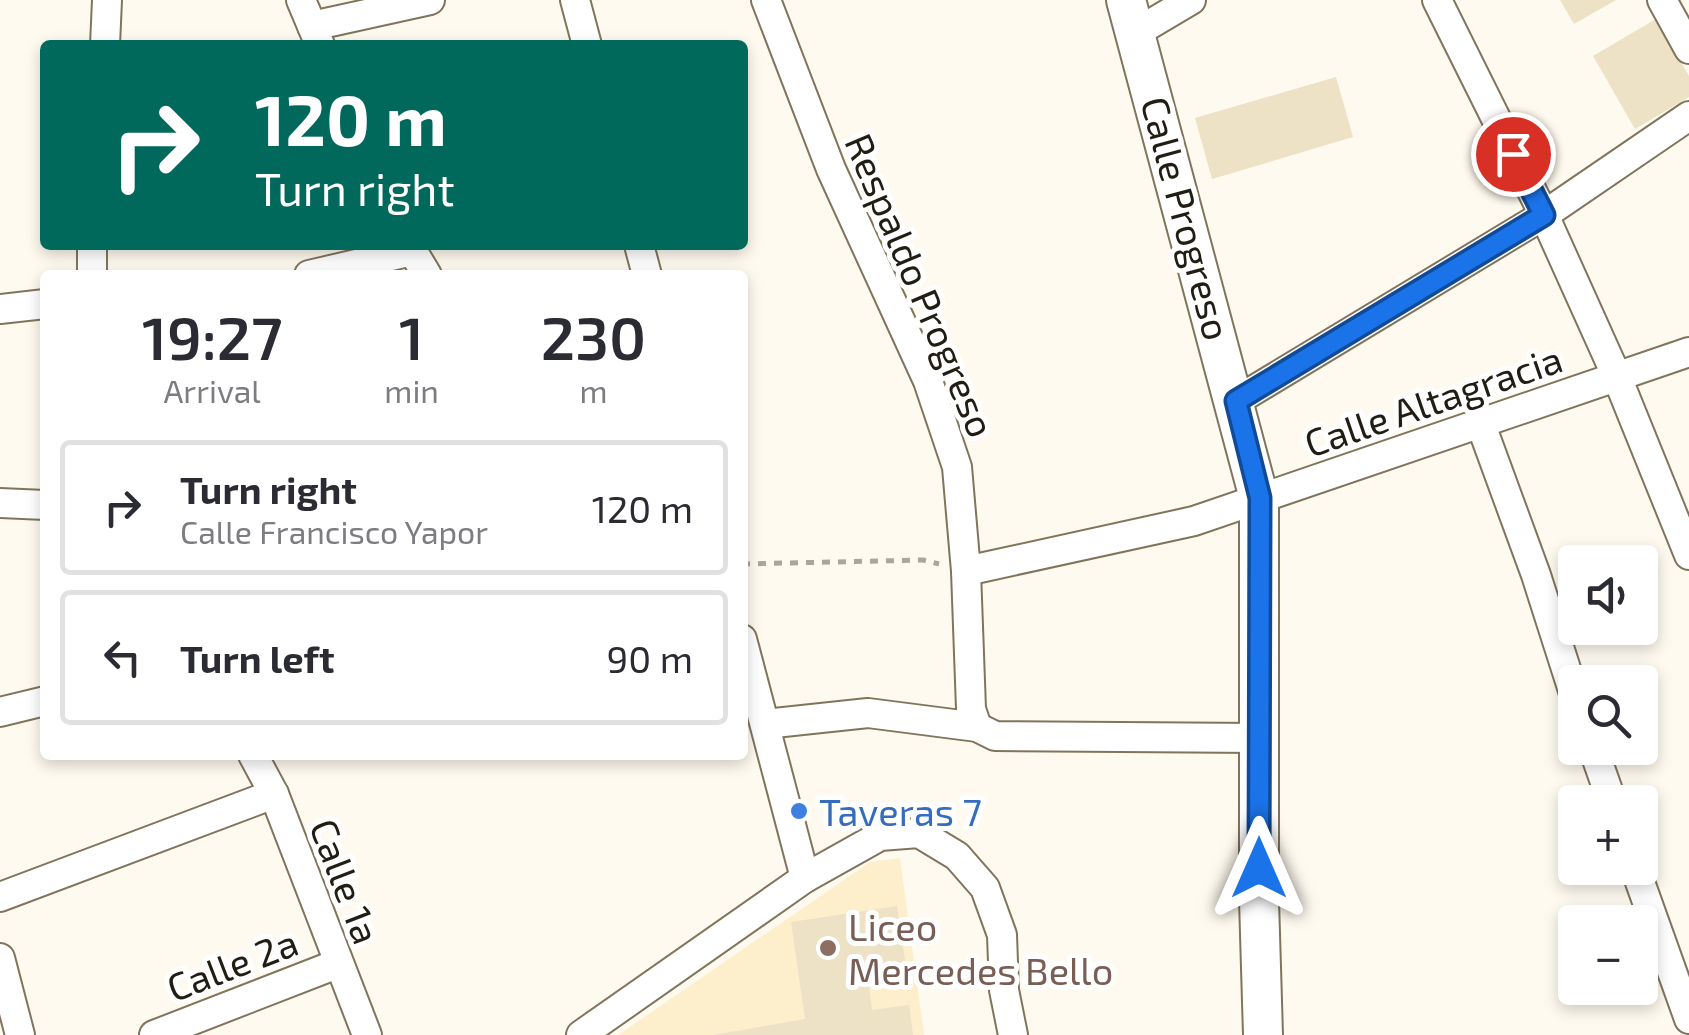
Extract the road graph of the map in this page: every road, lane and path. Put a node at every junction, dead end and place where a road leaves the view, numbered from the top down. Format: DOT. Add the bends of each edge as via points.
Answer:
graph roads {
  1 [pos="107,0"];
  2 [pos="301,0"];
  3 [pos="430,0"];
  4 [pos="575,0"];
  5 [pos="766,0"];
  6 [pos="1191,0"];
  7 [pos="1437,0"];
  8 [pos="1662,0"];
  9 [pos="1131,16"];
  10 [pos="316,36"];
  11 [pos="104,40"];
  12 [pos="586,40"];
  13 [pos="1689,49"];
  14 [pos="1689,116"];
  15 [pos="1544,215"];
  16 [pos="416,257"];
  17 [pos="339,270"];
  18 [pos="40,305"];
  19 [pos="0,309"];
  20 [pos="1689,352"];
  21 [pos="1617,377"];
  22 [pos="1236,401"];
  23 [pos="1480,422"];
  24 [pos="1260,498"];
  25 [pos="0,503"];
  26 [pos="40,506"];
  27 [pos="1689,555"];
  28 [pos="748,564"];
  29 [pos="966,571"];
  30 [pos="748,662"];
  31 [pos="1565,665"];
  32 [pos="40,701"];
  33 [pos="0,712"];
  34 [pos="765,724"];
  35 [pos="978,727"];
  36 [pos="1259,738"];
  37 [pos="256,760"];
  38 [pos="274,794"];
  39 [pos="804,878"];
  40 [pos="1641,885"];
  41 [pos="0,897"];
  42 [pos="0,958"];
  43 [pos="337,964"];
  44 [pos="1689,1018"];
  45 [pos="20,1035"];
  46 [pos="154,1035"];
  47 [pos="367,1035"];
  48 [pos="581,1035"];
  49 [pos="1013,1035"];
  50 [pos="1263,1035"];
  1 -- 11 [label="street"];
  2 -- 10 [label="street"];
  3 -- 10 [label="street"];
  4 -- 12 [label="street"];
  5 -- 29 [label="street, Respaldo Progreso" via="831,170 928,381 957,467"];
  6 -- 9 [label="street"];
  7 -- 15 [label="street"];
  8 -- 13 [label="street"];
  9 -- 22 [label="street, Calle Progreso"];
  14 -- 15 [label="street"];
  15 -- 21 [label="street"];
  15 -- 22 [label="street"];
  16 -- 17 [label="street"];
  18 -- 19 [label="street"];
  20 -- 21 [label="street, Calle Altagracia"];
  21 -- 23 [label="street, Calle Altagracia"];
  21 -- 27 [label="street"];
  22 -- 24 [label="street, Calle Progreso"];
  23 -- 24 [label="street, Calle Altagracia"];
  23 -- 31 [label="street"];
  24 -- 29 [label="street, Calle Altagracia" via="1194,521"];
  24 -- 36 [label="street, Calle Progreso"];
  25 -- 26 [label="street"];
  28 -- 29 [label="path" via="924,560"];
  29 -- 35 [label="street, Respaldo Progreso" via="971,710"];
  30 -- 34 [label="street"];
  32 -- 33 [label="street"];
  34 -- 35 [label="street" via="868,713"];
  34 -- 39 [label="street"];
  35 -- 36 [label="street" via="996,736"];
  36 -- 50 [label="street, Calle Progreso"];
  37 -- 38 [label="street, Calle 1a"];
  38 -- 41 [label="street"];
  38 -- 43 [label="street, Calle 1a"];
  39 -- 48 [label="street"];
  39 -- 49 [label="street" via="880,836 919,833 957,856 985,888 1002,935"];
  40 -- 44 [label="street"];
  42 -- 45 [label="street"];
  43 -- 46 [label="street, Calle 2a"];
  43 -- 47 [label="street, Calle 1a"];
}
